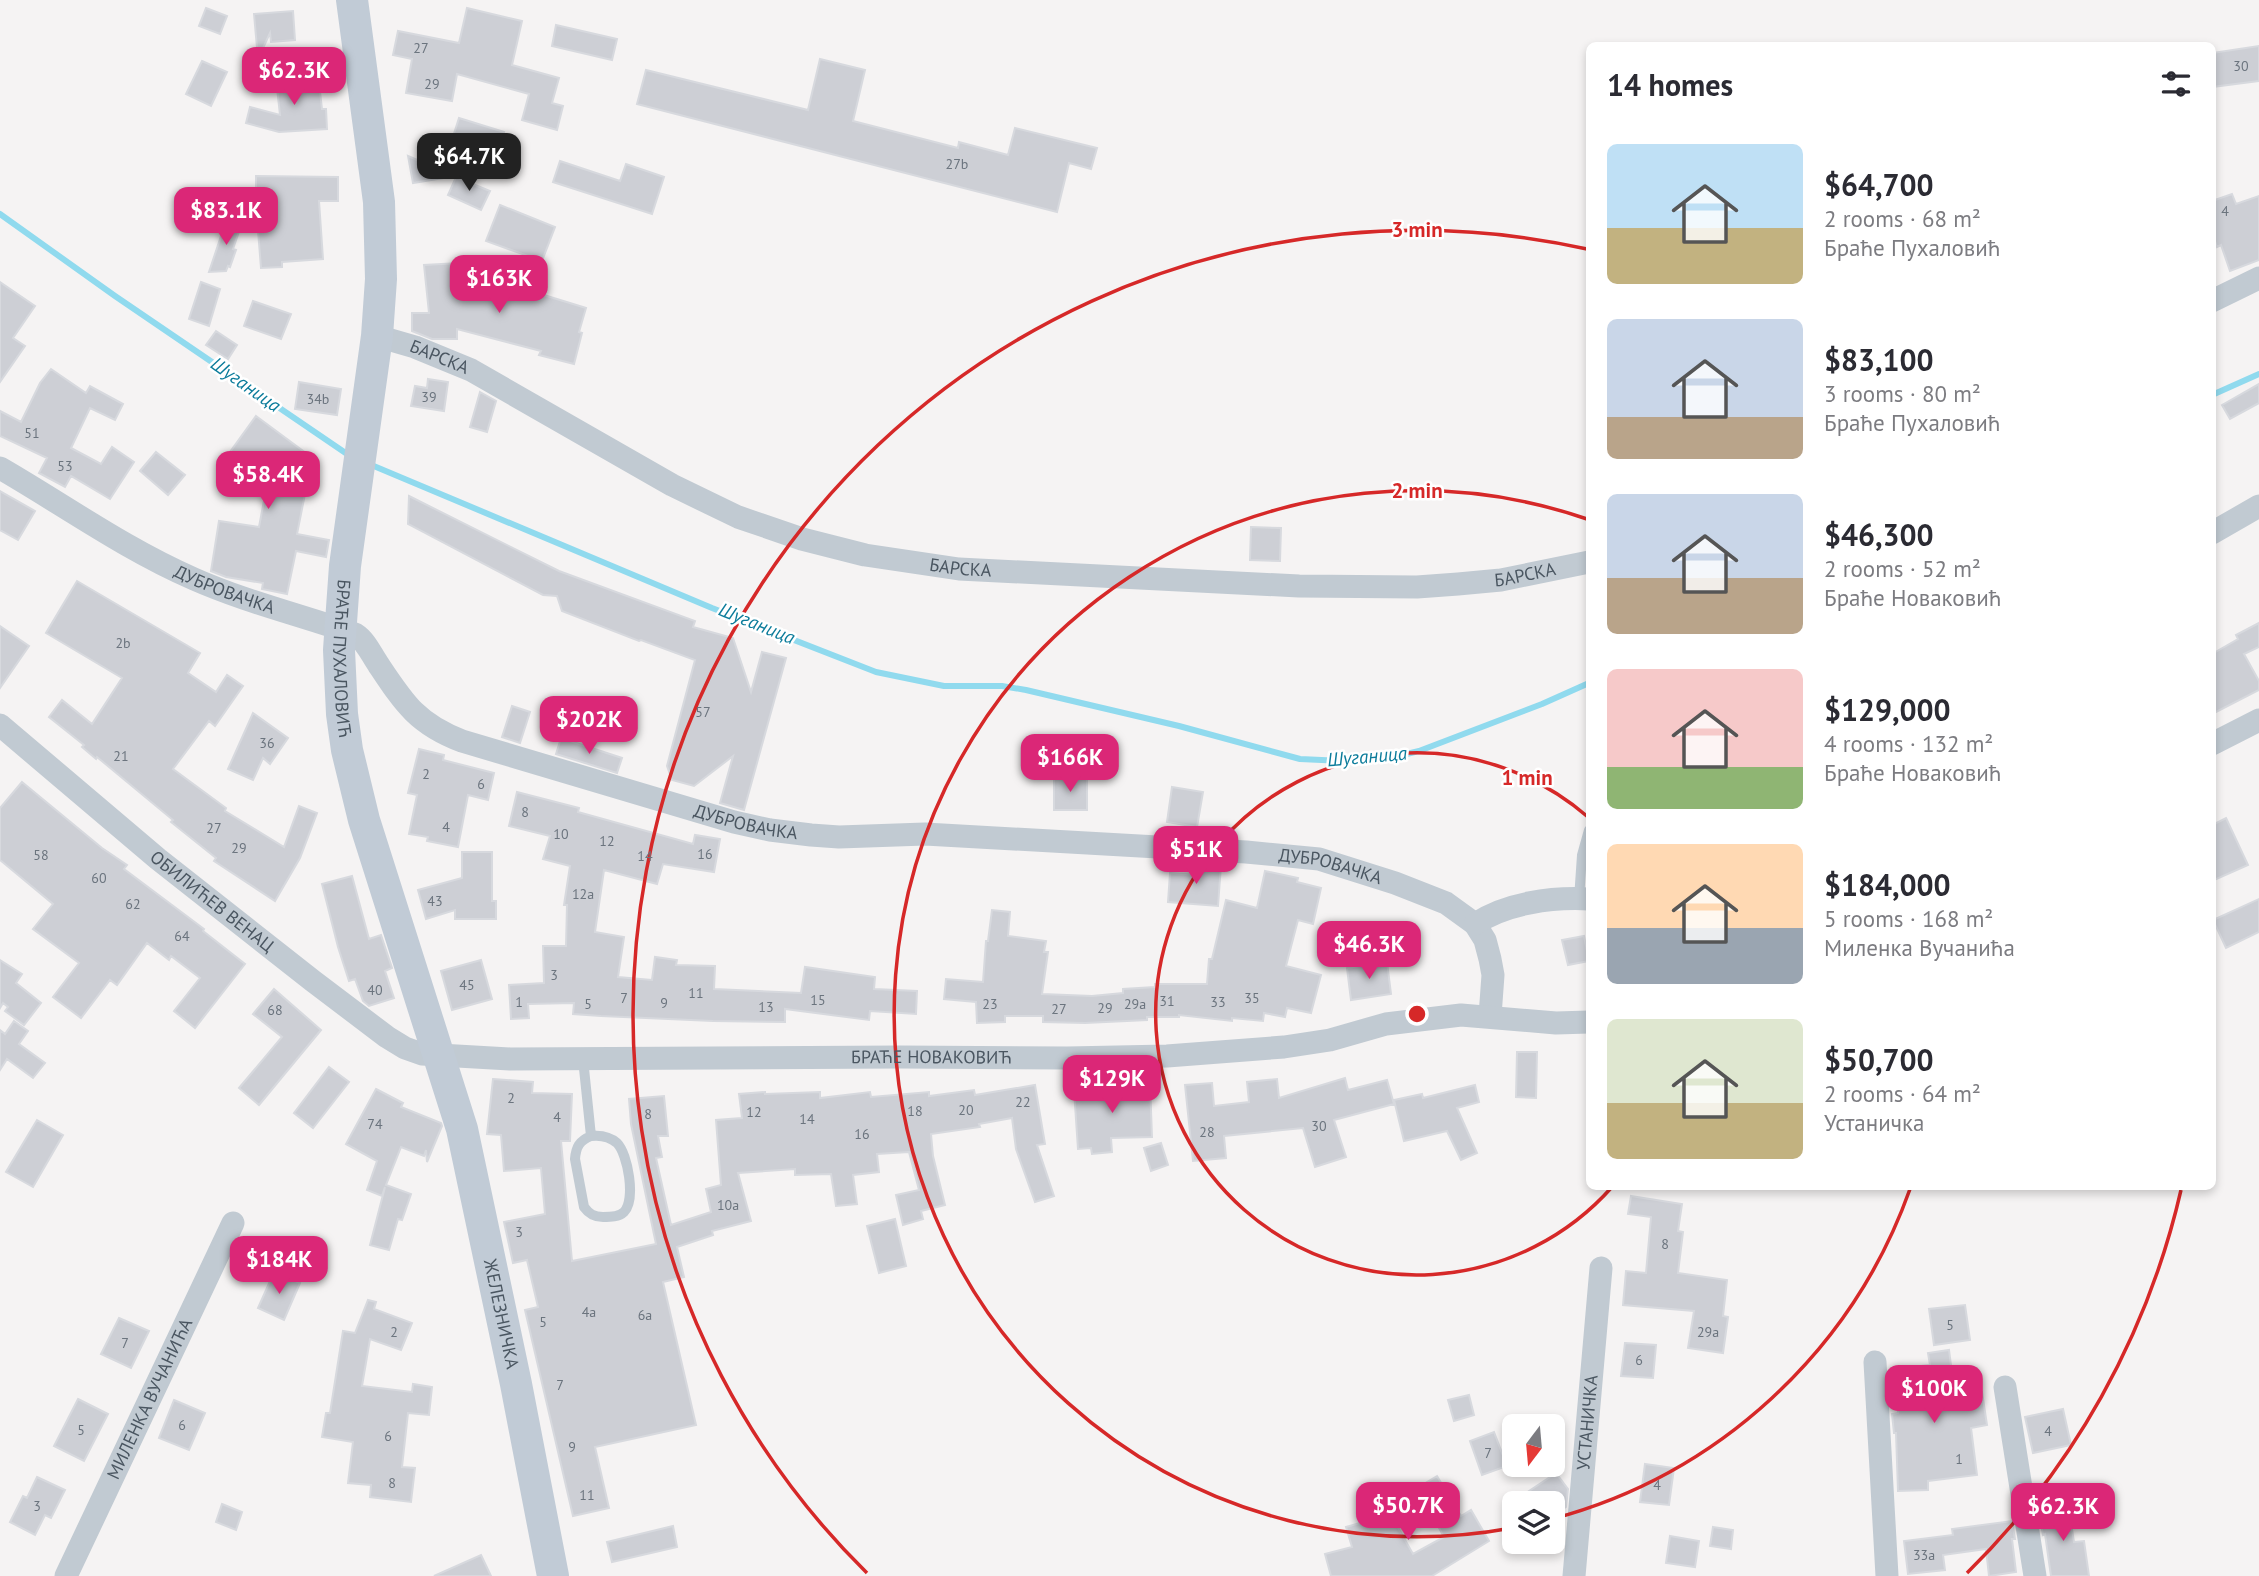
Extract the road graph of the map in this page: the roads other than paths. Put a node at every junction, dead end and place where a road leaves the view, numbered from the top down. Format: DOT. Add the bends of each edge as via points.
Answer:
graph roads {
  1 [pos="352,0"];
  2 [pos="2259,278"];
  3 [pos="2216,299"];
  4 [pos="377,336"];
  5 [pos="0,468"];
  6 [pos="2259,506"];
  7 [pos="2216,531"];
  8 [pos="1586,563"];
  9 [pos="340,629"];
  10 [pos="2259,720"];
  11 [pos="0,725"];
  12 [pos="2216,742"];
  13 [pos="1586,841"];
  14 [pos="1584,899"];
  15 [pos="1475,924"];
  16 [pos="1490,1016"];
  17 [pos="1586,1022"];
  18 [pos="440,1055"];
  19 [pos="583,1058"];
  20 [pos="591,1136"];
  21 [pos="233,1223"];
  22 [pos="1601,1268"];
  23 [pos="1875,1362"];
  24 [pos="2005,1387"];
  25 [pos="66,1576"];
  26 [pos="553,1576"];
  27 [pos="1574,1576"];
  28 [pos="1887,1576"];
  29 [pos="2035,1576"];
  1 -- 4 [label="main road, БРАЋЕ ПУХАЛОВИЋ" via="379,202"];
  2 -- 3 [label="street"];
  4 -- 8 [label="street, БАРСКА" via="471,370 672,485 738,517 865,555 959,569 1299,586 1458,584"];
  4 -- 9 [label="main road, БРАЋЕ ПУХАЛОВИЋ"];
  5 -- 9 [label="street, ДУБРОВАЧКА" via="120,542 192,578"];
  6 -- 7 [label="street"];
  9 -- 15 [label="street, ДУБРОВАЧКА" via="361,638 407,705 443,733 734,822 839,837 925,834 1319,859 1435,898"];
  9 -- 18 [label="main road, БРАЋЕ ПУХАЛОВИЋ" via="342,714 356,785"];
  10 -- 12 [label="street"];
  11 -- 18 [label="street, ОБИЛИЋЕВ ВЕНАЦ" via="158,859 371,1025 405,1048"];
  13 -- 14 [label="lane" via="1582,855"];
  14 -- 15 [label="street" via="1503,910"];
  15 -- 16 [label="street" via="1485,940 1493,975"];
  16 -- 17 [label="street, БРАЋЕ НОВАКОВИЋ"];
  16 -- 19 [label="street, БРАЋЕ НОВАКОВИЋ" via="1386,1024 1284,1047 1167,1056"];
  18 -- 19 [label="street, БРАЋЕ НОВАКОВИЋ"];
  18 -- 26 [label="main road, ЖЕЛЕЗНИЧКА" via="470,1165"];
  19 -- 20 [label="lane"];
  20 -- 20 [label="lane" via="581,1141 575,1152 584,1207 598,1217 619,1215 627,1209 631,1194 625,1155 615,1141"];
  21 -- 25 [label="street, МИЛЕНКА ВУЧАНИЋА"];
  22 -- 27 [label="street, УСТАНИЧКА"];
  23 -- 28 [label="street"];
  24 -- 29 [label="street"];
}
